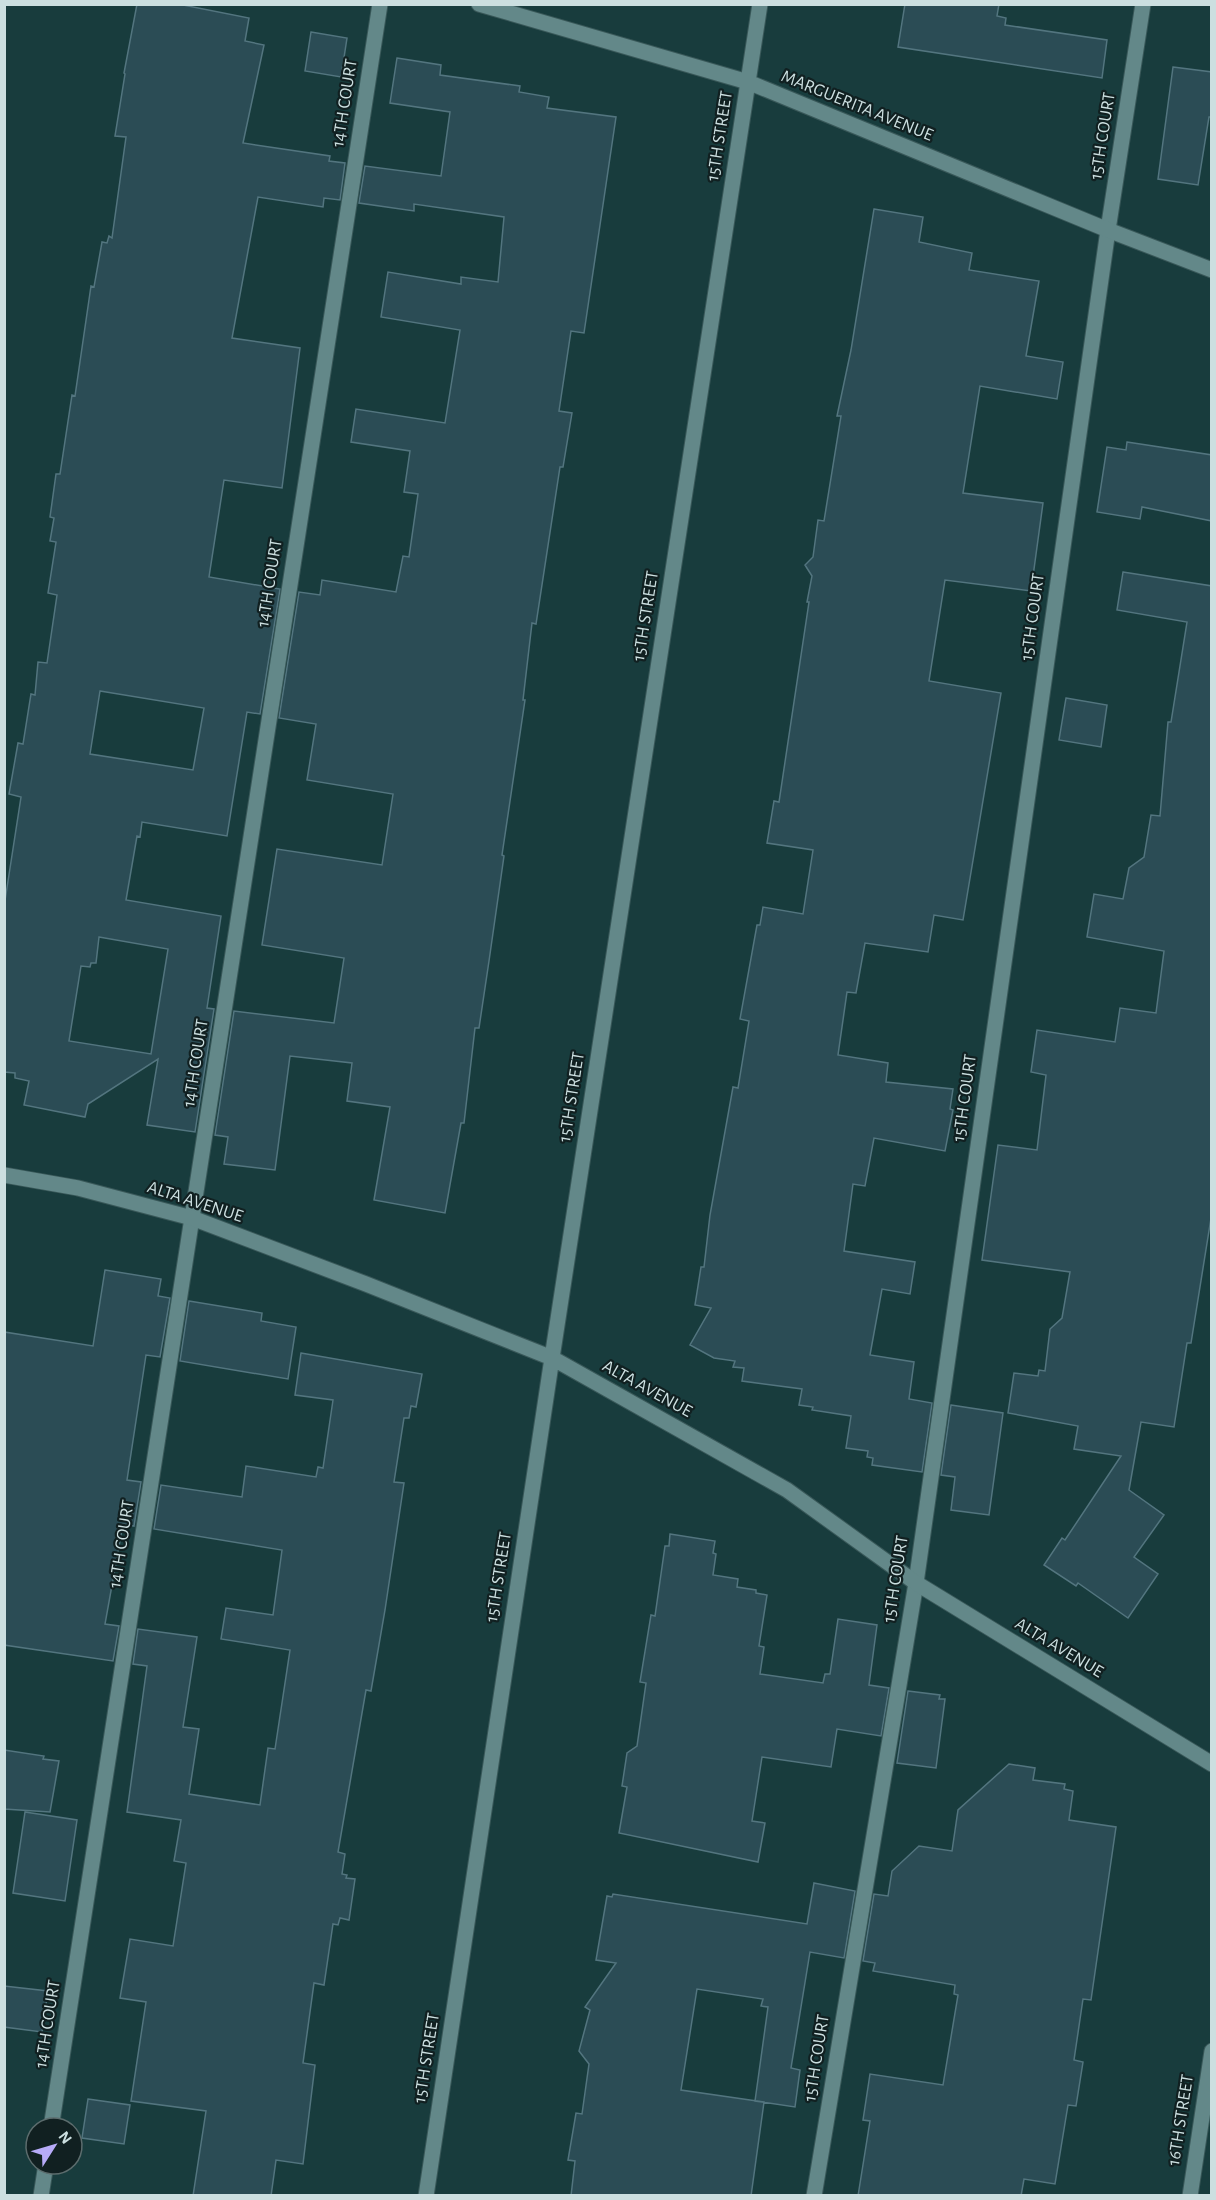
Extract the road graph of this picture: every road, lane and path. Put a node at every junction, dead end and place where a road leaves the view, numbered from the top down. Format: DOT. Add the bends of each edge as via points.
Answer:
graph roads {
  1 [pos="380,4"];
  2 [pos="479,4"];
  3 [pos="760,4"];
  4 [pos="1143,4"];
  5 [pos="748,82"];
  6 [pos="1108,230"];
  7 [pos="1212,270"];
  8 [pos="4,1175"];
  9 [pos="192,1218"];
  10 [pos="552,1358"];
  11 [pos="916,1583"];
  12 [pos="1212,1764"];
  13 [pos="1212,2051"];
  14 [pos="53,2116"];
  15 [pos="44,2176"];
  16 [pos="41,2196"];
  17 [pos="426,2196"];
  18 [pos="814,2196"];
  19 [pos="1190,2196"];
  1 -- 9 [label="street, 14TH COURT"];
  2 -- 5 [label="street, MARGUERITA AVENUE"];
  3 -- 5 [label="street, 15TH STREET"];
  4 -- 6 [label="street, 15TH COURT"];
  5 -- 6 [label="street, MARGUERITA AVENUE"];
  5 -- 10 [label="street, 15TH STREET"];
  6 -- 7 [label="street, MARGUERITA AVENUE"];
  6 -- 11 [label="street, 15TH COURT"];
  8 -- 9 [label="street, ALTA AVENUE" via="78,1188"];
  9 -- 10 [label="street, ALTA AVENUE"];
  9 -- 14 [label="street, 14TH COURT"];
  10 -- 11 [label="street, ALTA AVENUE" via="787,1490"];
  10 -- 17 [label="street, 15TH STREET"];
  11 -- 12 [label="street, ALTA AVENUE"];
  11 -- 18 [label="street, 15TH COURT"];
  13 -- 19 [label="street, 16TH STREET"];
  15 -- 16 [label="street"];
}
